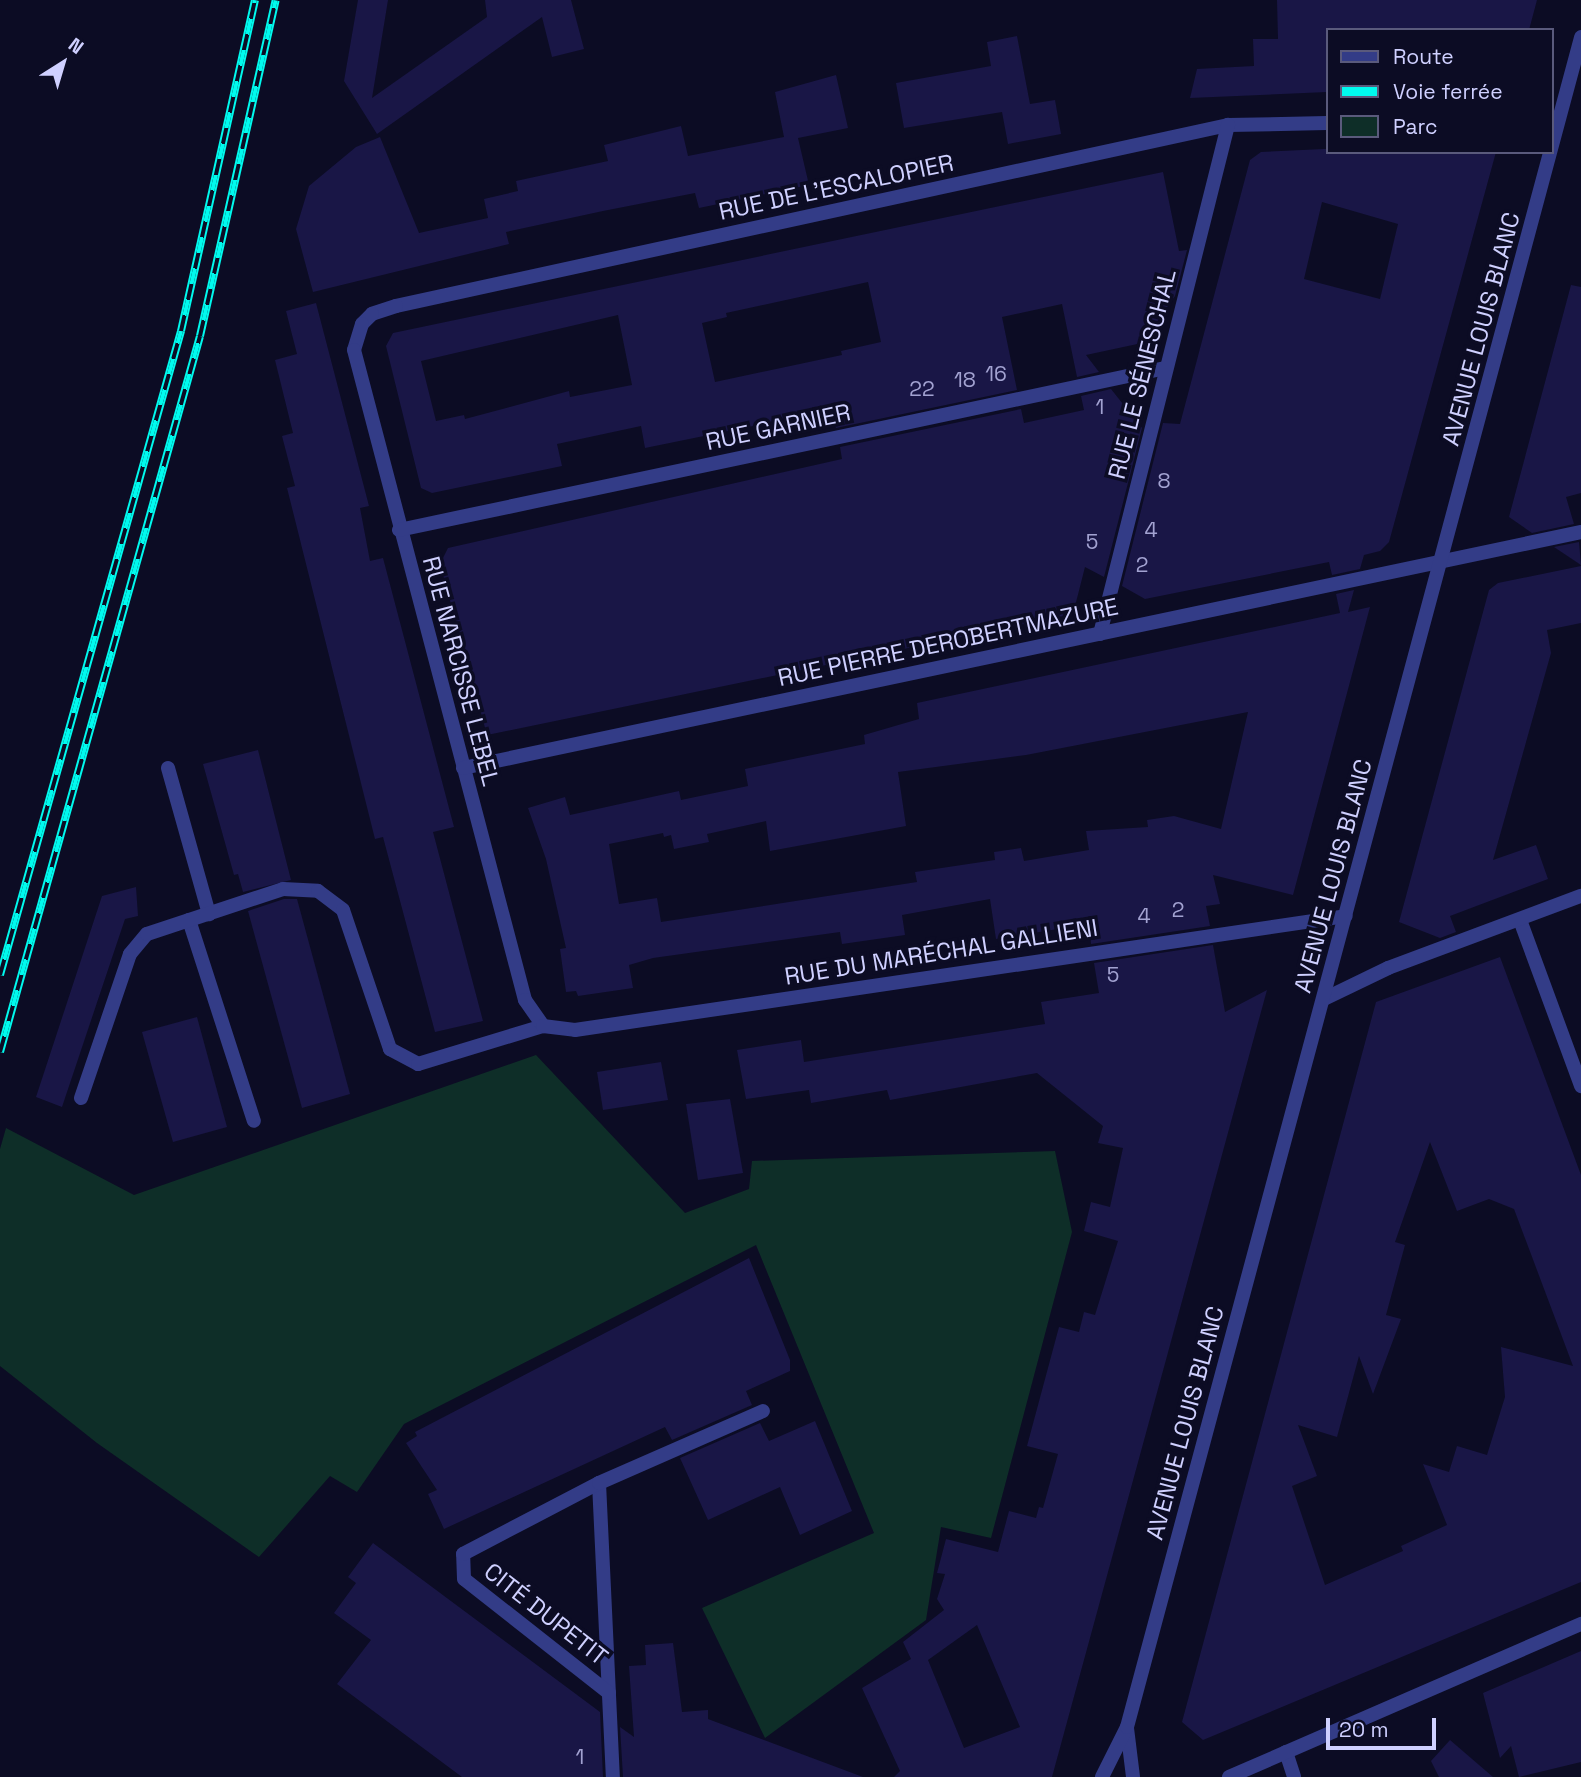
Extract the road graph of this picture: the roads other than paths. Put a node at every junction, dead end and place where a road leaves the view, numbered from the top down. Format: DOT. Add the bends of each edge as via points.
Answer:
graph roads {
  1 [pos="1581,37"];
  2 [pos="1557,117"];
  3 [pos="1326,123"];
  4 [pos="1228,125"];
  5 [pos="1547,154"];
  6 [pos="362,324"];
  7 [pos="1166,368"];
  8 [pos="399,530"];
  9 [pos="1581,532"];
  10 [pos="1442,561"];
  11 [pos="1100,634"];
  12 [pos="168,768"];
  13 [pos="463,768"];
  14 [pos="1581,896"];
  15 [pos="209,914"];
  16 [pos="1346,916"];
  17 [pos="189,920"];
  18 [pos="1520,920"];
  19 [pos="1324,999"];
  20 [pos="543,1026"];
  21 [pos="1581,1086"];
  22 [pos="81,1098"];
  23 [pos="254,1121"];
  24 [pos="763,1411"];
  25 [pos="599,1483"];
  26 [pos="1581,1624"];
  27 [pos="608,1693"];
  28 [pos="1127,1727"];
  29 [pos="1286,1752"];
  30 [pos="613,1777"];
  31 [pos="1102,1777"];
  32 [pos="1133,1777"];
  33 [pos="1229,1777"];
  34 [pos="1294,1777"];
  1 -- 2 [label="street, AVENUE LOUIS BLANC"];
  3 -- 4 [label="street, RUE DE L'ESCALOPIER"];
  4 -- 6 [label="street, RUE DE L'ESCALOPIER" via="396,306 372,314"];
  4 -- 7 [label="street, RUE LE SÉNESCHAL"];
  5 -- 10 [label="street, AVENUE LOUIS BLANC"];
  6 -- 8 [label="street, RUE NARCISSE LEBEL" via="354,351"];
  7 -- 8 [label="street, RUE GARNIER"];
  7 -- 11 [label="street, RUE LE SÉNESCHAL"];
  8 -- 13 [label="street, RUE NARCISSE LEBEL"];
  9 -- 10 [label="street, RUE PIERRE DEROBERTMAZURE"];
  10 -- 11 [label="street, RUE PIERRE DEROBERTMAZURE"];
  10 -- 16 [label="street, AVENUE LOUIS BLANC"];
  11 -- 13 [label="street, RUE PIERRE DEROBERTMAZURE"];
  12 -- 15 [label="street"];
  13 -- 20 [label="street, RUE NARCISSE LEBEL" via="525,1000"];
  14 -- 18 [label="street"];
  15 -- 17 [label="street"];
  15 -- 20 [label="street" via="283,889 318,891 343,910 390,1049 418,1063"];
  16 -- 19 [label="street, AVENUE LOUIS BLANC"];
  16 -- 20 [label="street, RUE DU MARÉCHAL GALLIENI" via="575,1030"];
  17 -- 22 [label="street" via="147,934 130,954"];
  17 -- 23 [label="street"];
  18 -- 19 [label="street" via="1388,968"];
  18 -- 21 [label="street"];
  19 -- 28 [label="street, AVENUE LOUIS BLANC"];
  24 -- 25 [label="street, CITÉ DUPETIT"];
  25 -- 27 [label="street, CITÉ DUPETIT"];
  25 -- 27 [label="street, CITÉ DUPETIT" via="463,1554 460,1565 464,1578"];
  26 -- 29 [label="street"];
  27 -- 30 [label="street, CITÉ DUPETIT"];
  28 -- 31 [label="street, AVENUE LOUIS BLANC"];
  28 -- 32 [label="street, AVENUE LOUIS BLANC"];
  29 -- 33 [label="street"];
  29 -- 34 [label="street"];
}
